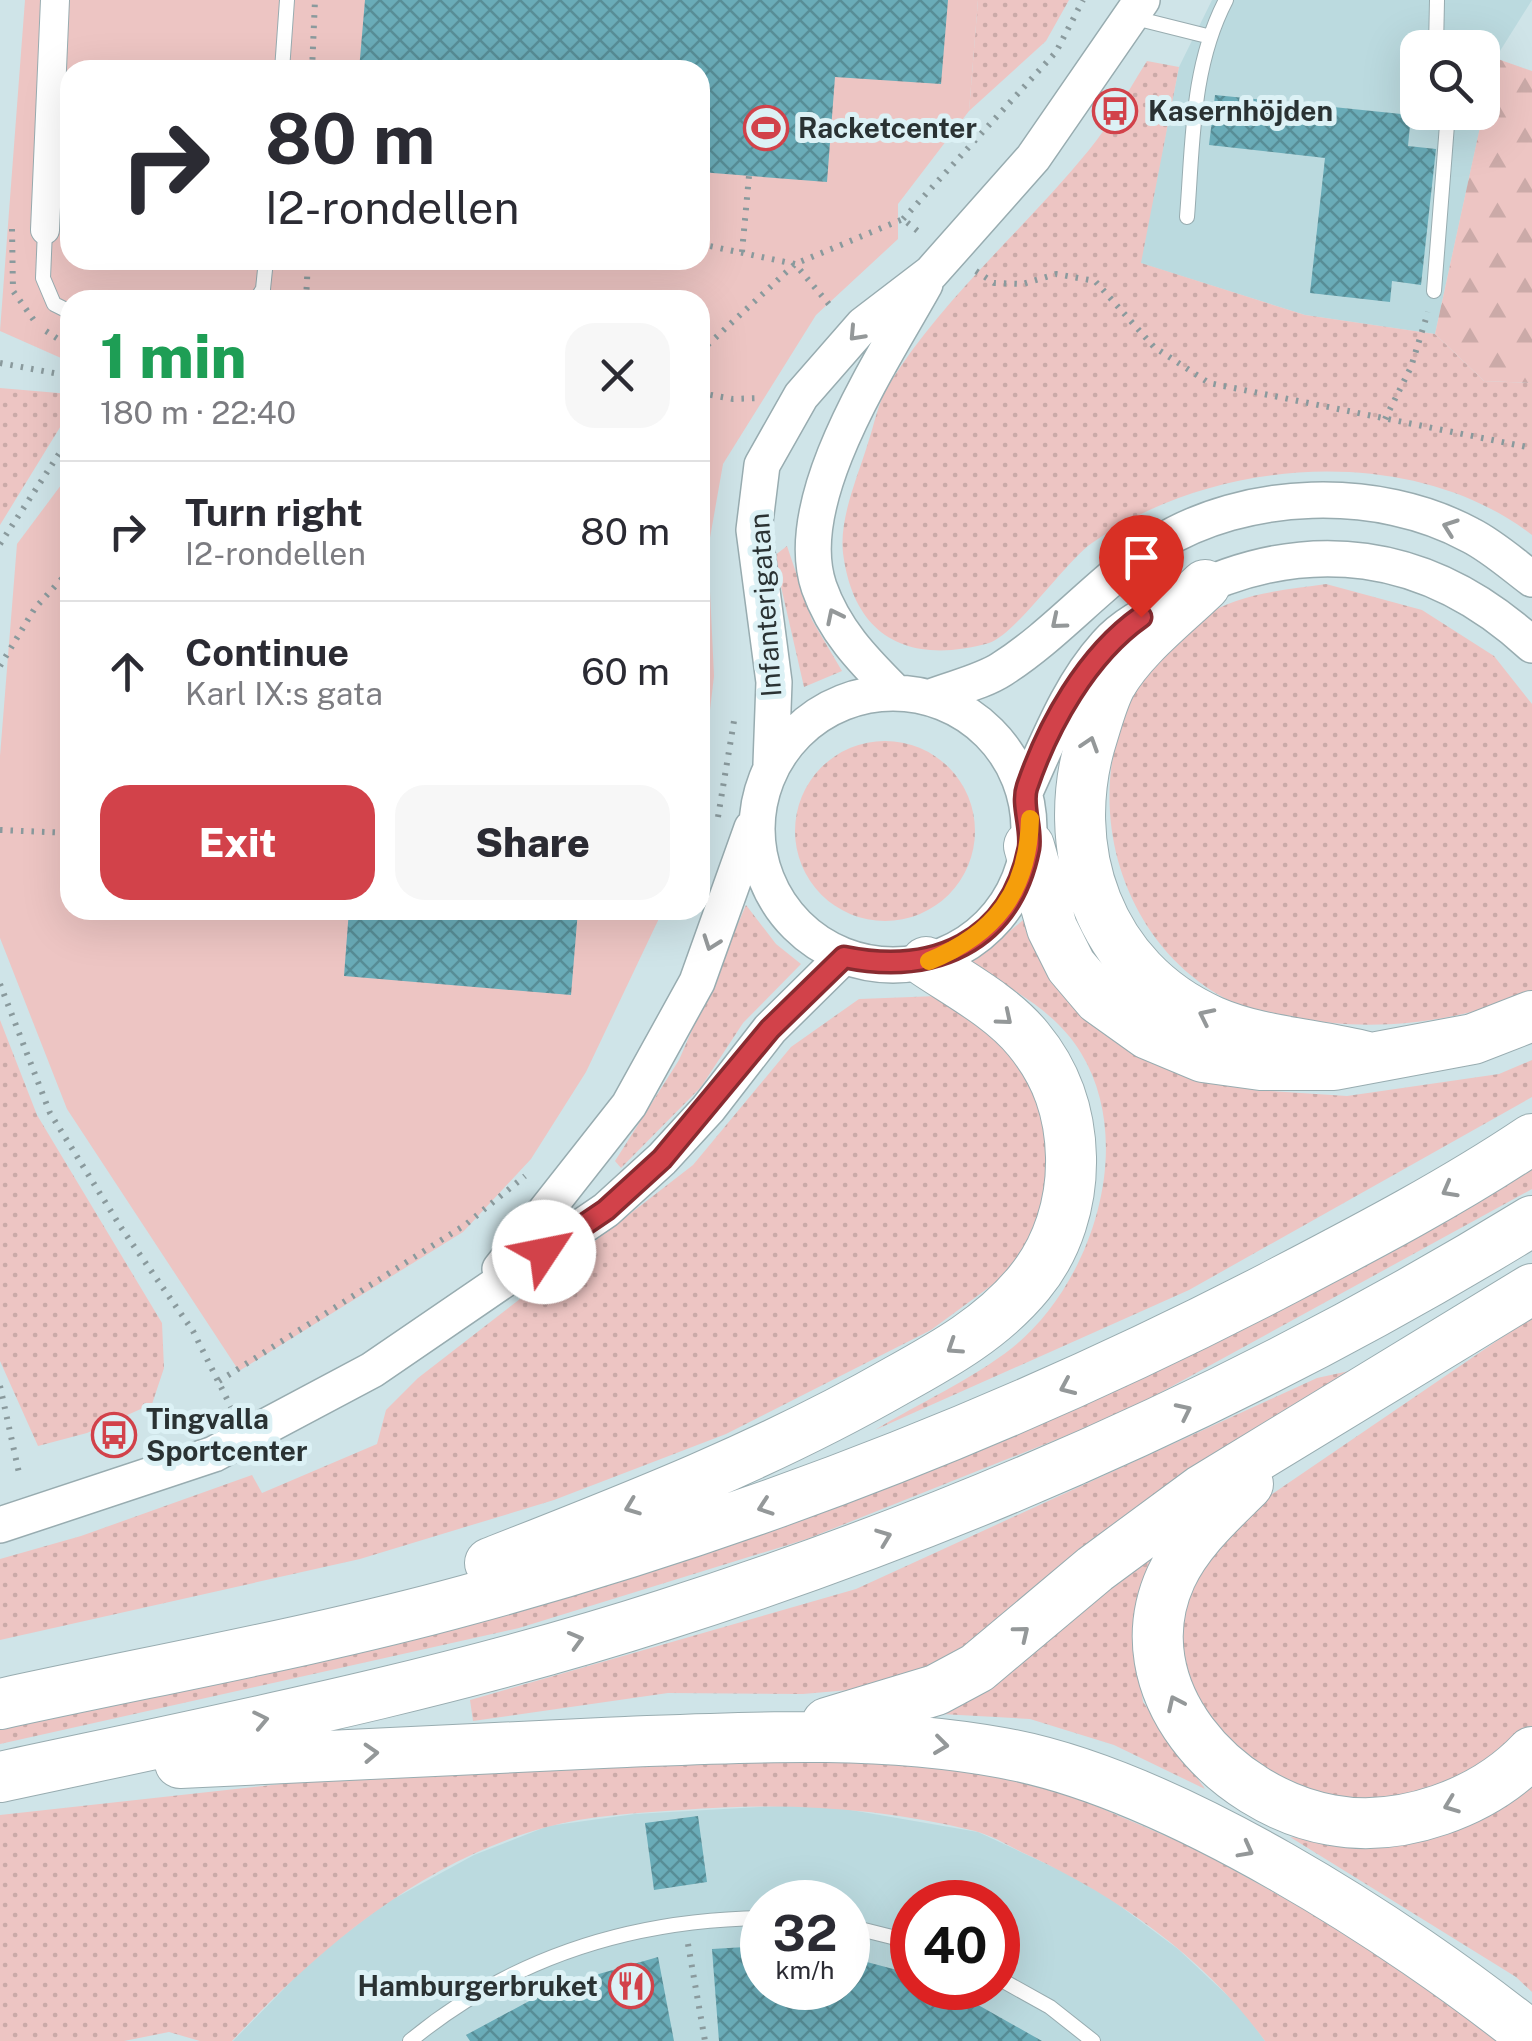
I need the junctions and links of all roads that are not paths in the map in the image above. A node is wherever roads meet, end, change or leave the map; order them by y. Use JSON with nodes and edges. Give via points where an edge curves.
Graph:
{"nodes":[{"id":1,"x":55,"y":0,"type":"edge"},
{"id":2,"x":286,"y":0,"type":"edge"},
{"id":3,"x":1226,"y":0,"type":"edge"},
{"id":4,"x":1437,"y":0,"type":"edge"},
{"id":5,"x":1136,"y":8,"type":"edge"},
{"id":6,"x":1436,"y":30,"type":"edge"},
{"id":7,"x":1207,"y":36,"type":"junction"},
{"id":8,"x":283,"y":60,"type":"edge"},
{"id":9,"x":1447,"y":130,"type":"edge"},
{"id":10,"x":1187,"y":217,"type":"dead end"},
{"id":11,"x":45,"y":230,"type":"joint"},
{"id":12,"x":940,"y":264,"type":"junction"},
{"id":13,"x":1434,"y":292,"type":"road end"},
{"id":14,"x":60,"y":307,"type":"edge"},
{"id":15,"x":1532,"y":578,"type":"edge"},
{"id":16,"x":1205,"y":585,"type":"junction"},
{"id":17,"x":1532,"y":645,"type":"edge"},
{"id":18,"x":894,"y":691,"type":"junction"},
{"id":19,"x":931,"y":697,"type":"junction"},
{"id":20,"x":771,"y":764,"type":"junction"},
{"id":21,"x":1025,"y":792,"type":"junction"},
{"id":22,"x":756,"y":818,"type":"junction"},
{"id":23,"x":1029,"y":846,"type":"junction"},
{"id":24,"x":844,"y":957,"type":"junction"},
{"id":25,"x":926,"y":962,"type":"junction"},
{"id":26,"x":1532,"y":1016,"type":"edge"},
{"id":27,"x":1368,"y":1056,"type":"junction"},
{"id":28,"x":1532,"y":1139,"type":"edge"},
{"id":29,"x":1532,"y":1221,"type":"edge"},
{"id":30,"x":1532,"y":1289,"type":"edge"},
{"id":31,"x":481,"y":1294,"type":"junction"},
{"id":32,"x":1301,"y":1431,"type":"junction"},
{"id":33,"x":0,"y":1525,"type":"edge"},
{"id":34,"x":291,"y":1641,"type":"junction"},
{"id":35,"x":0,"y":1704,"type":"edge"},
{"id":36,"x":774,"y":1736,"type":"junction"},
{"id":37,"x":1532,"y":1752,"type":"edge"},
{"id":38,"x":14,"y":1774,"type":"edge"},
{"id":39,"x":740,"y":1920,"type":"edge"},
{"id":40,"x":1020,"y":1991,"type":"edge"},
{"id":41,"x":1532,"y":2037,"type":"edge"},
{"id":42,"x":410,"y":2041,"type":"edge"},
{"id":43,"x":1093,"y":2041,"type":"edge"}],
"edges":[{"from":1,"to":11,"type":"street"},
{"from":2,"to":8,"type":"lane"},
{"from":3,"to":7,"type":"lane"},
{"from":4,"to":6,"type":"lane"},
{"from":5,"to":7,"type":"lane"},
{"from":5,"to":12,"type":"street","name":"Infanterigatan","via":[[1033,158]]},
{"from":7,"to":10,"type":"lane"},
{"from":9,"to":13,"type":"lane"},
{"from":11,"to":14,"type":"lane","via":[[44,278]]},
{"from":18,"to":12,"type":"street","name":"Infanterigatan","one_way":true,"via":[[848,644],[818,584],[814,513],[850,420]]},
{"from":12,"to":20,"type":"street","name":"Infanterigatan","one_way":true,"via":[[863,325],[802,396],[762,465],[754,530],[774,682]]},
{"from":15,"to":19,"type":"street","one_way":true,"via":[[1469,534],[1400,509],[1358,500],[1265,507],[1214,519],[1157,544],[1001,670]]},
{"from":16,"to":17,"type":"street","via":[[1300,559],[1388,562],[1456,590]]},
{"from":16,"to":21,"type":"street","via":[[1141,617],[1105,646],[1074,691]]},
{"from":27,"to":16,"type":"highway","one_way":true,"via":[[1212,1021],[1172,998],[1128,962],[1088,880],[1078,802],[1110,686]]},
{"from":18,"to":19,"type":"street"},
{"from":18,"to":20,"type":"street","via":[[857,696],[822,711]]},
{"from":19,"to":21,"type":"street","via":[[973,717],[1005,750]]},
{"from":20,"to":22,"type":"street"},
{"from":21,"to":23,"type":"street"},
{"from":22,"to":24,"type":"street","via":[[759,862],[776,902],[806,935]]},
{"from":22,"to":31,"type":"street","one_way":true,"via":[[697,982],[629,1104]]},
{"from":23,"to":25,"type":"street","via":[[1018,885],[996,920],[964,946]]},
{"from":23,"to":27,"type":"highway","via":[[1052,928],[1072,966],[1099,999],[1148,1034],[1203,1057],[1261,1065],[1334,1065]]},
{"from":24,"to":25,"type":"street","via":[[884,966]]},
{"from":24,"to":31,"type":"street","via":[[770,1029],[662,1159],[606,1210]]},
{"from":25,"to":34,"type":"highway","one_way":true,"via":[[1026,1036],[1064,1101],[1071,1133],[1067,1210],[1032,1280],[1005,1309],[958,1346],[819,1423],[656,1498]]},
{"from":26,"to":27,"type":"highway","via":[[1473,1040]]},
{"from":28,"to":34,"type":"highway","one_way":true,"via":[[1334,1254],[1154,1348],[1014,1411],[662,1543],[465,1601]]},
{"from":38,"to":29,"type":"highway","one_way":true,"via":[[472,1670],[663,1616],[831,1558],[1184,1412],[1370,1316]]},
{"from":30,"to":32,"type":"highway"},
{"from":31,"to":33,"type":"street","via":[[372,1370],[214,1454]]},
{"from":36,"to":32,"type":"highway","one_way":true,"via":[[879,1710],[977,1668],[1150,1526]]},
{"from":37,"to":32,"type":"highway","one_way":true,"via":[[1500,1780],[1422,1816],[1332,1820],[1244,1786],[1191,1733],[1162,1669],[1158,1637],[1171,1578],[1218,1514]]},
{"from":34,"to":35,"type":"highway"},
{"from":38,"to":36,"type":"highway","one_way":true},
{"from":36,"to":41,"type":"highway","one_way":true,"via":[[933,1743],[1092,1776],[1278,1868],[1466,1984]]},
{"from":39,"to":42,"type":"lane","via":[[642,1928],[562,1952],[484,1989]]},
{"from":40,"to":43,"type":"lane"}]}
